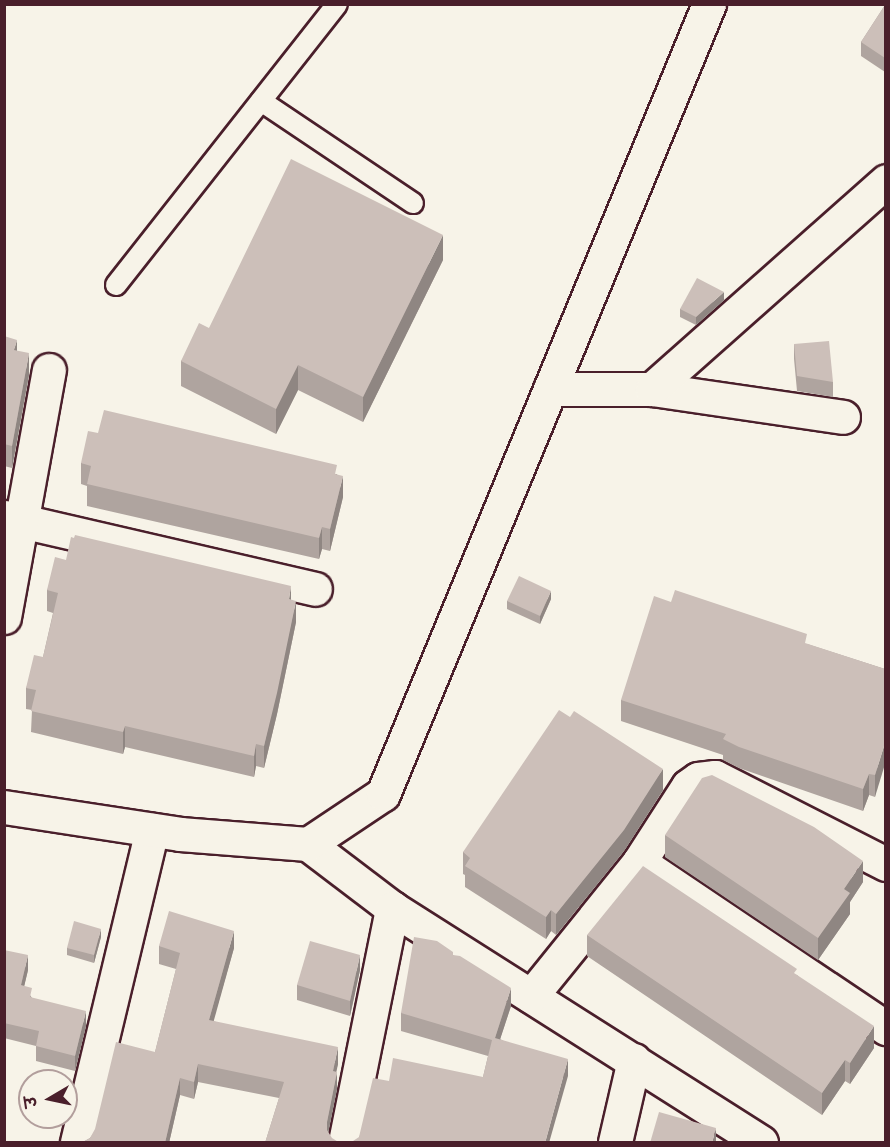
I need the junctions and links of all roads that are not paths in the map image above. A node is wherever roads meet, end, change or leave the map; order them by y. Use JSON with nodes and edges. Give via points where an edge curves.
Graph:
{"nodes":[{"id":1,"x":337,"y":4,"type":"edge"},
{"id":2,"x":709,"y":4,"type":"edge"},
{"id":3,"x":261,"y":101,"type":"junction"},
{"id":4,"x":885,"y":181,"type":"edge"},
{"id":5,"x":413,"y":203,"type":"dead end"},
{"id":6,"x":116,"y":285,"type":"dead end"},
{"id":7,"x":49,"y":370,"type":"dead end"},
{"id":8,"x":550,"y":389,"type":"junction"},
{"id":9,"x":652,"y":390,"type":"junction"},
{"id":10,"x":843,"y":417,"type":"dead end"},
{"id":11,"x":13,"y":519,"type":"edge"},
{"id":12,"x":315,"y":589,"type":"dead end"},
{"id":13,"x":4,"y":617,"type":"edge"},
{"id":14,"x":4,"y":807,"type":"edge"},
{"id":15,"x":152,"y":830,"type":"junction"},
{"id":16,"x":308,"y":844,"type":"junction"},
{"id":17,"x":639,"y":862,"type":"junction"},
{"id":18,"x":885,"y":864,"type":"edge"},
{"id":19,"x":392,"y":908,"type":"junction"},
{"id":20,"x":531,"y":996,"type":"junction"},
{"id":21,"x":885,"y":1028,"type":"edge"},
{"id":22,"x":634,"y":1060,"type":"junction"},
{"id":23,"x":77,"y":1143,"type":"edge"},
{"id":24,"x":345,"y":1143,"type":"edge"},
{"id":25,"x":615,"y":1143,"type":"edge"},
{"id":26,"x":761,"y":1143,"type":"edge"}],
"edges":[{"from":1,"to":3,"type":"lane"},
{"from":2,"to":8,"type":"street"},
{"from":3,"to":5,"type":"lane"},
{"from":3,"to":6,"type":"lane"},
{"from":4,"to":9,"type":"street"},
{"from":7,"to":11,"type":"street"},
{"from":8,"to":9,"type":"street"},
{"from":8,"to":16,"type":"street","via":[[383,794]]},
{"from":9,"to":10,"type":"street"},
{"from":11,"to":12,"type":"street"},
{"from":11,"to":13,"type":"street"},
{"from":14,"to":15,"type":"street"},
{"from":15,"to":16,"type":"street"},
{"from":15,"to":23,"type":"street"},
{"from":16,"to":19,"type":"street"},
{"from":17,"to":18,"type":"street","via":[[688,786],[698,779],[715,777]]},
{"from":17,"to":20,"type":"street"},
{"from":17,"to":21,"type":"street"},
{"from":19,"to":20,"type":"street"},
{"from":19,"to":24,"type":"street"},
{"from":20,"to":22,"type":"street"},
{"from":22,"to":25,"type":"street"},
{"from":22,"to":26,"type":"street"}]}
